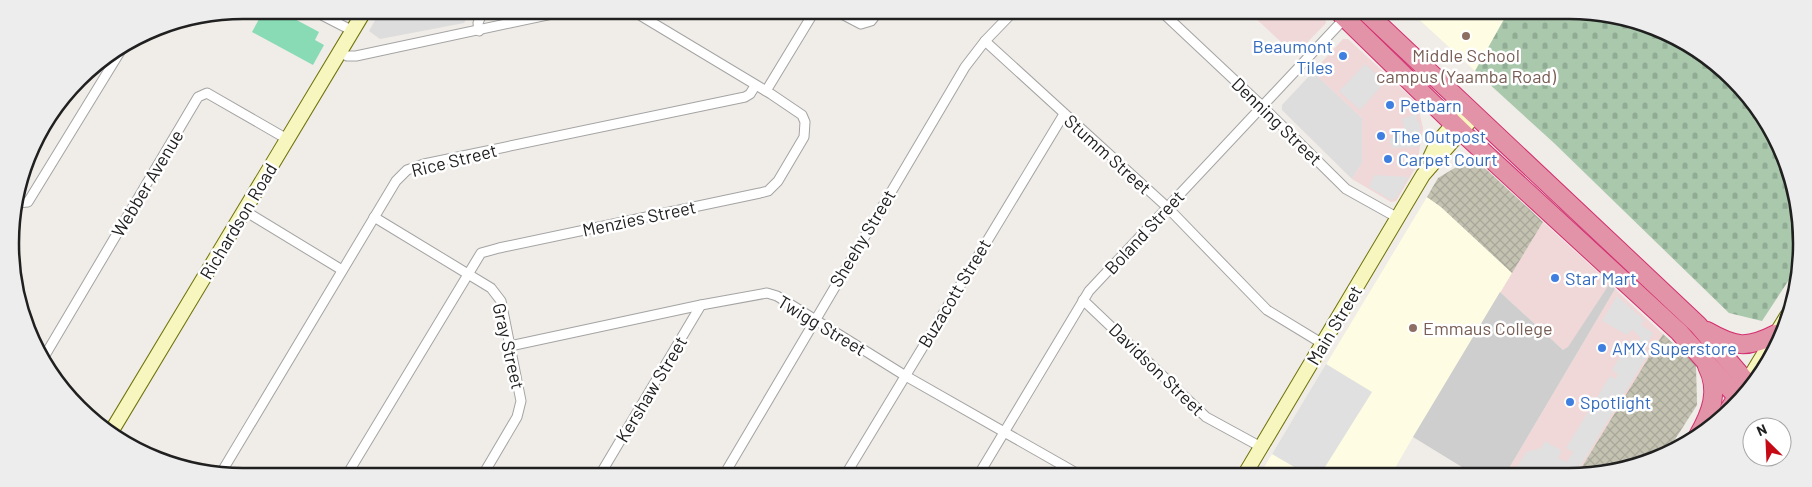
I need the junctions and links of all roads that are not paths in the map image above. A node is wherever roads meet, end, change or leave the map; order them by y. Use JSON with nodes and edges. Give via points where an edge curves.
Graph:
{"nodes":[{"id":1,"x":330,"y":19,"type":"edge"},
{"id":2,"x":360,"y":19,"type":"edge"},
{"id":3,"x":480,"y":19,"type":"edge"},
{"id":4,"x":531,"y":19,"type":"edge"},
{"id":5,"x":646,"y":19,"type":"edge"},
{"id":6,"x":810,"y":19,"type":"edge"},
{"id":7,"x":851,"y":19,"type":"edge"},
{"id":8,"x":873,"y":19,"type":"edge"},
{"id":9,"x":1006,"y":19,"type":"edge"},
{"id":10,"x":1169,"y":19,"type":"edge"},
{"id":11,"x":1340,"y":19,"type":"edge"},
{"id":12,"x":1346,"y":19,"type":"edge"},
{"id":13,"x":1373,"y":19,"type":"edge"},
{"id":14,"x":353,"y":31,"type":"junction"},
{"id":15,"x":479,"y":31,"type":"junction"},
{"id":16,"x":985,"y":41,"type":"junction"},
{"id":17,"x":340,"y":52,"type":"junction"},
{"id":18,"x":115,"y":60,"type":"edge"},
{"id":19,"x":755,"y":86,"type":"junction"},
{"id":20,"x":766,"y":91,"type":"junction"},
{"id":21,"x":1262,"y":106,"type":"junction"},
{"id":22,"x":1472,"y":110,"type":"junction"},
{"id":23,"x":1064,"y":114,"type":"junction"},
{"id":24,"x":1457,"y":127,"type":"junction"},
{"id":25,"x":287,"y":139,"type":"junction"},
{"id":26,"x":23,"y":202,"type":"edge"},
{"id":27,"x":1167,"y":207,"type":"junction"},
{"id":28,"x":244,"y":211,"type":"junction"},
{"id":29,"x":374,"y":217,"type":"junction"},
{"id":30,"x":1398,"y":218,"type":"junction"},
{"id":31,"x":342,"y":270,"type":"junction"},
{"id":32,"x":468,"y":274,"type":"junction"},
{"id":33,"x":1083,"y":300,"type":"junction"},
{"id":34,"x":701,"y":305,"type":"junction"},
{"id":35,"x":814,"y":318,"type":"junction"},
{"id":36,"x":1698,"y":326,"type":"junction"},
{"id":37,"x":1774,"y":335,"type":"edge"},
{"id":38,"x":1322,"y":344,"type":"junction"},
{"id":39,"x":510,"y":346,"type":"junction"},
{"id":40,"x":47,"y":352,"type":"edge"},
{"id":41,"x":1700,"y":354,"type":"junction"},
{"id":42,"x":904,"y":375,"type":"junction"},
{"id":43,"x":1740,"y":388,"type":"edge"},
{"id":44,"x":1741,"y":388,"type":"edge"},
{"id":45,"x":1706,"y":421,"type":"edge"},
{"id":46,"x":114,"y":427,"type":"edge"},
{"id":47,"x":1004,"y":432,"type":"junction"},
{"id":48,"x":1261,"y":447,"type":"junction"},
{"id":49,"x":224,"y":467,"type":"edge"},
{"id":50,"x":351,"y":468,"type":"edge"},
{"id":51,"x":487,"y":468,"type":"edge"},
{"id":52,"x":604,"y":468,"type":"edge"},
{"id":53,"x":727,"y":468,"type":"edge"},
{"id":54,"x":850,"y":468,"type":"edge"},
{"id":55,"x":983,"y":468,"type":"edge"},
{"id":56,"x":1067,"y":468,"type":"edge"},
{"id":57,"x":1249,"y":468,"type":"edge"}],
"edges":[{"from":1,"to":14,"type":"street"},
{"from":2,"to":14,"type":"main road","name":"Richardson Road"},
{"from":3,"to":15,"type":"street"},
{"from":4,"to":15,"type":"street"},
{"from":5,"to":19,"type":"street","name":"Menzies Street"},
{"from":6,"to":20,"type":"street"},
{"from":7,"to":8,"type":"street","via":[[861,24]]},
{"from":9,"to":16,"type":"street","name":"Sheehy Street"},
{"from":10,"to":21,"type":"street","name":"Denning Street"},
{"from":11,"to":21,"type":"street","name":"Boland Street"},
{"from":12,"to":24,"type":"highway"},
{"from":13,"to":22,"type":"highway"},
{"from":14,"to":17,"type":"main road","name":"Richardson Road"},
{"from":15,"to":17,"type":"street","via":[[356,56]]},
{"from":16,"to":23,"type":"street","name":"Stumm Street"},
{"from":16,"to":35,"type":"street","name":"Sheehy Street","via":[[965,67]]},
{"from":17,"to":25,"type":"main road","name":"Richardson Road"},
{"from":18,"to":26,"type":"street","via":[[33,195],[28,202]]},
{"from":19,"to":20,"type":"street","name":"Menzies Street"},
{"from":19,"to":29,"type":"street","name":"Rice Street","via":[[745,97],[415,166],[400,176]]},
{"from":20,"to":32,"type":"street","name":"Menzies Street","via":[[797,110],[802,115],[805,130],[778,181],[768,191],[489,250],[476,258]]},
{"from":21,"to":27,"type":"street","name":"Boland Street"},
{"from":21,"to":30,"type":"street","name":"Denning Street","via":[[1346,189]]},
{"from":22,"to":24,"type":"main road","name":"Main Street"},
{"from":22,"to":36,"type":"highway"},
{"from":23,"to":27,"type":"street","name":"Stumm Street"},
{"from":23,"to":42,"type":"street","name":"Buzacott Street"},
{"from":24,"to":30,"type":"main road","name":"Main Street"},
{"from":24,"to":41,"type":"highway","via":[[1624,279]]},
{"from":25,"to":28,"type":"main road","name":"Richardson Road"},
{"from":25,"to":40,"type":"street","name":"Webber Avenue","via":[[207,93],[198,97]]},
{"from":27,"to":33,"type":"street","name":"Boland Street"},
{"from":27,"to":38,"type":"street","name":"Stumm Street","via":[[1268,310]]},
{"from":28,"to":31,"type":"street"},
{"from":28,"to":46,"type":"main road","name":"Richardson Road"},
{"from":29,"to":31,"type":"street","name":"Rice Street"},
{"from":29,"to":32,"type":"street","name":"Gray Street"},
{"from":30,"to":38,"type":"main road","name":"Main Street"},
{"from":31,"to":49,"type":"street","name":"Rice Street"},
{"from":32,"to":39,"type":"street","name":"Gray Street","via":[[498,295]]},
{"from":32,"to":50,"type":"street","name":"Menzies Street"},
{"from":33,"to":47,"type":"street","name":"Boland Street"},
{"from":33,"to":48,"type":"street","name":"Davidson Street","via":[[1206,417]]},
{"from":34,"to":35,"type":"street","name":"Twigg Street","via":[[766,293]]},
{"from":34,"to":39,"type":"street","name":"Twigg Street"},
{"from":34,"to":52,"type":"street","name":"Kershaw Street"},
{"from":35,"to":42,"type":"street","name":"Twigg Street"},
{"from":35,"to":53,"type":"street","name":"Sheehy Street"},
{"from":36,"to":37,"type":"highway","via":[[1742,346]]},
{"from":36,"to":44,"type":"highway"},
{"from":38,"to":48,"type":"main road","name":"Main Street"},
{"from":39,"to":51,"type":"street","name":"Gray Street","via":[[520,393],[520,410]]},
{"from":41,"to":43,"type":"highway"},
{"from":41,"to":45,"type":"highway","via":[[1710,374],[1714,397]]},
{"from":42,"to":47,"type":"street","name":"Twigg Street"},
{"from":42,"to":54,"type":"street","name":"Buzacott Street"},
{"from":47,"to":55,"type":"street","name":"Boland Street"},
{"from":47,"to":56,"type":"street","name":"Twigg Street"},
{"from":48,"to":57,"type":"main road","name":"Main Street"}]}
